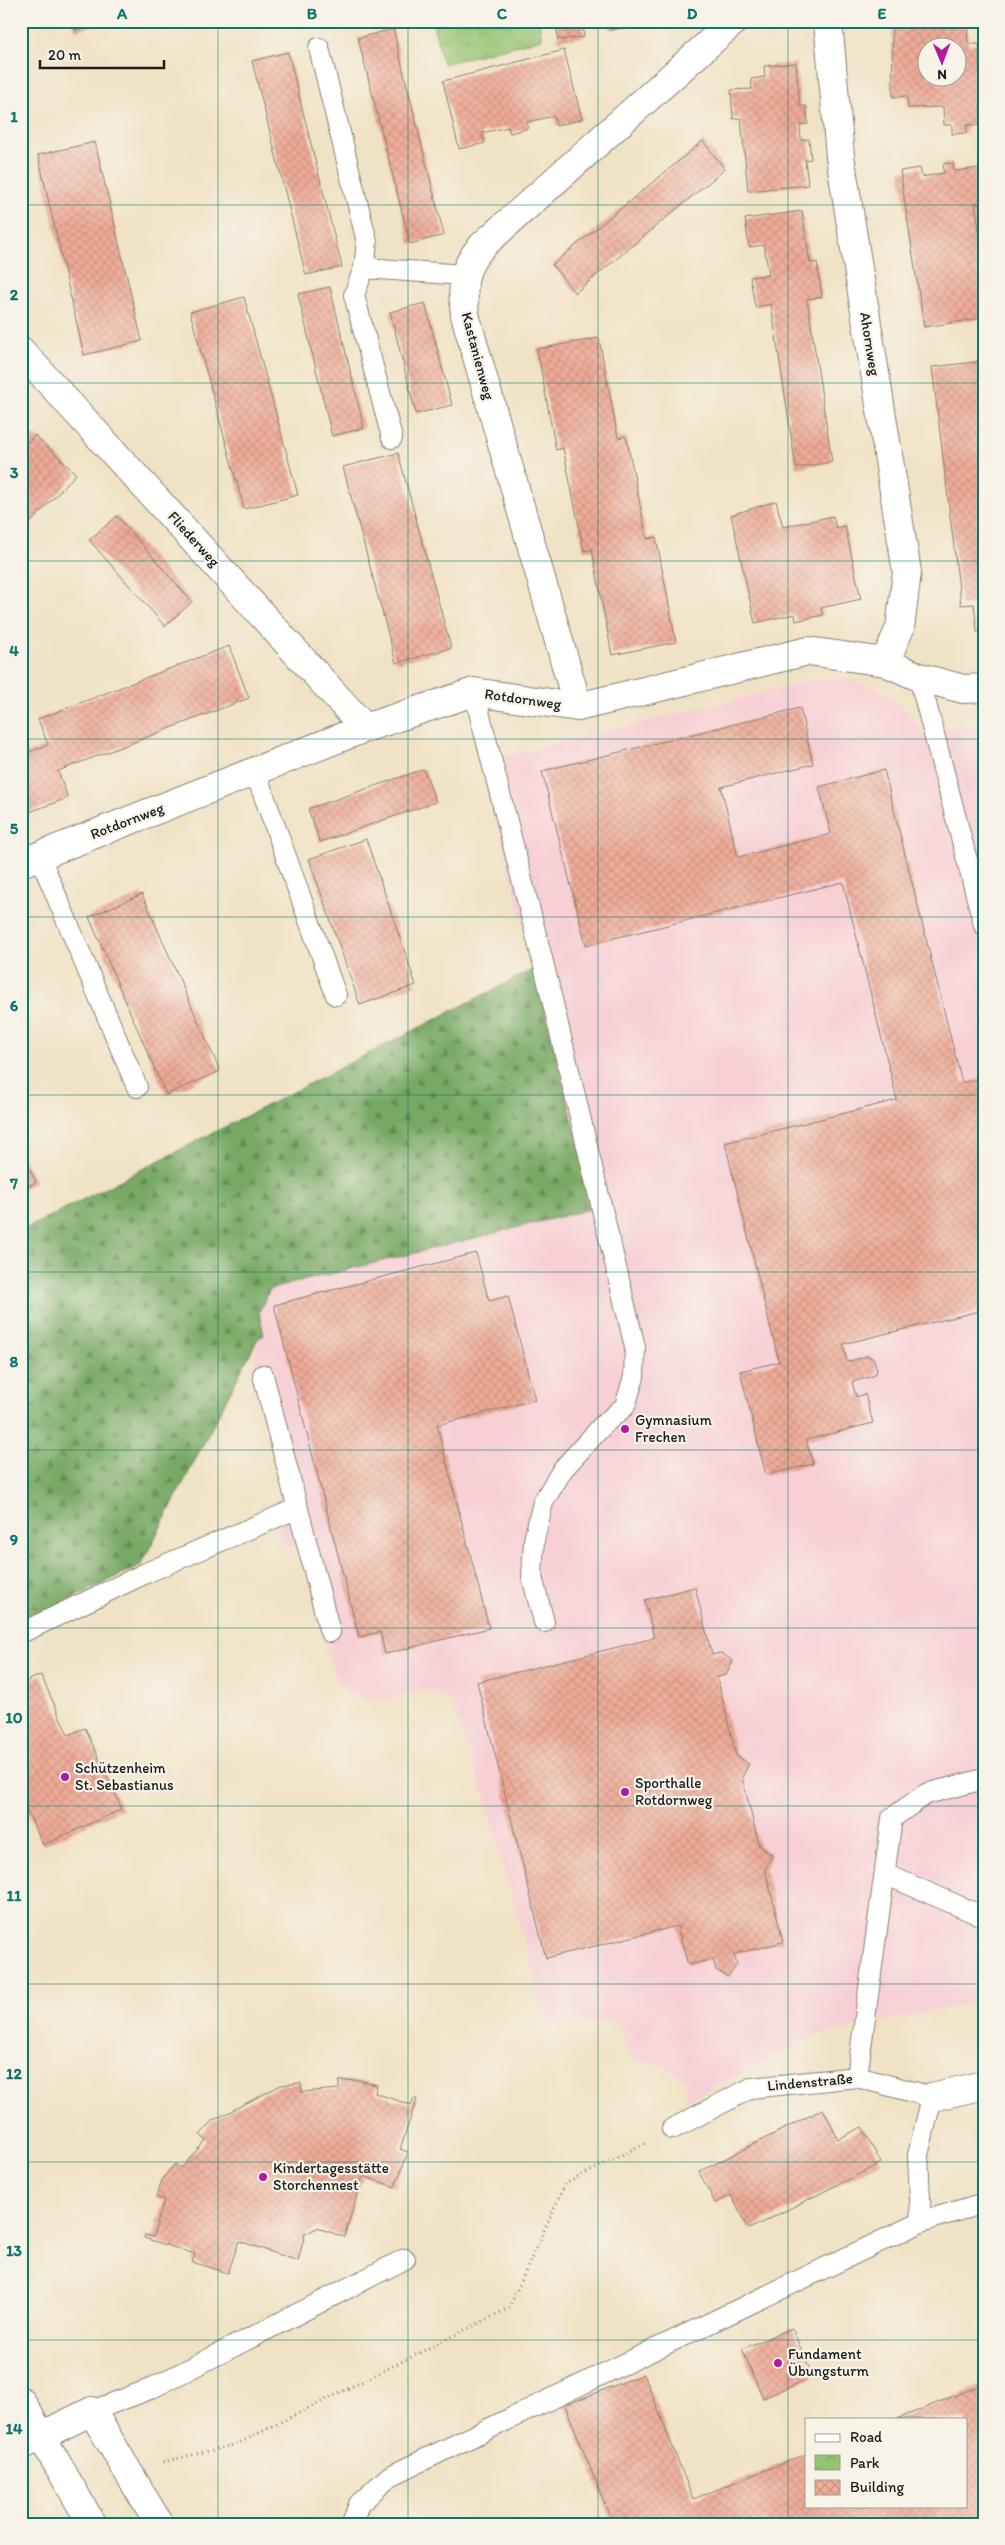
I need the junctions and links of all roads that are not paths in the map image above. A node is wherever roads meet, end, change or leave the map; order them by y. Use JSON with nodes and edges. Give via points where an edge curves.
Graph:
{"nodes":[{"id":1,"x":734,"y":21,"type":"edge"},
{"id":2,"x":828,"y":21,"type":"edge"},
{"id":3,"x":319,"y":48,"type":"dead end"},
{"id":4,"x":364,"y":268,"type":"junction"},
{"id":5,"x":465,"y":275,"type":"junction"},
{"id":6,"x":25,"y":362,"type":"edge"},
{"id":7,"x":392,"y":438,"type":"dead end"},
{"id":8,"x":885,"y":662,"type":"junction"},
{"id":9,"x":919,"y":677,"type":"junction"},
{"id":10,"x":984,"y":688,"type":"edge"},
{"id":11,"x":474,"y":692,"type":"junction"},
{"id":12,"x":578,"y":707,"type":"junction"},
{"id":13,"x":365,"y":728,"type":"junction"},
{"id":14,"x":255,"y":771,"type":"junction"},
{"id":15,"x":30,"y":859,"type":"edge"},
{"id":16,"x":984,"y":925,"type":"edge"},
{"id":17,"x":336,"y":995,"type":"dead end"},
{"id":18,"x":137,"y":1087,"type":"dead end"},
{"id":19,"x":262,"y":1374,"type":"dead end"},
{"id":20,"x":298,"y":1508,"type":"junction"},
{"id":21,"x":544,"y":1622,"type":"dead end"},
{"id":22,"x":330,"y":1632,"type":"dead end"},
{"id":23,"x":21,"y":1633,"type":"edge"},
{"id":24,"x":984,"y":1779,"type":"edge"},
{"id":25,"x":885,"y":1874,"type":"junction"},
{"id":26,"x":984,"y":1917,"type":"edge"},
{"id":27,"x":857,"y":2077,"type":"junction"},
{"id":28,"x":984,"y":2085,"type":"edge"},
{"id":29,"x":932,"y":2097,"type":"junction"},
{"id":30,"x":672,"y":2129,"type":"road end"},
{"id":31,"x":984,"y":2203,"type":"edge"},
{"id":32,"x":920,"y":2222,"type":"junction"},
{"id":33,"x":405,"y":2259,"type":"dead end"},
{"id":34,"x":21,"y":2401,"type":"edge"},
{"id":35,"x":92,"y":2411,"type":"junction"},
{"id":36,"x":31,"y":2441,"type":"edge"},
{"id":37,"x":92,"y":2524,"type":"edge"},
{"id":38,"x":159,"y":2524,"type":"edge"},
{"id":39,"x":352,"y":2524,"type":"edge"}],
"edges":[{"from":1,"to":5,"type":"street","name":"Kastanienweg","via":[[483,245],[470,259]]},
{"from":2,"to":8,"type":"street","name":"Ahornweg","via":[[840,156],[907,572],[900,628]]},
{"from":3,"to":4,"type":"lane","via":[[367,242]]},
{"from":4,"to":5,"type":"lane"},
{"from":4,"to":7,"type":"lane","via":[[354,295]]},
{"from":5,"to":12,"type":"street","name":"Kastanienweg","via":[[462,292],[465,315]]},
{"from":6,"to":13,"type":"street","name":"Fliederweg"},
{"from":8,"to":9,"type":"street","name":"Rotdornweg"},
{"from":8,"to":12,"type":"street","name":"Rotdornweg","via":[[808,651]]},
{"from":9,"to":10,"type":"street","name":"Rotdornweg","via":[[963,689]]},
{"from":9,"to":16,"type":"lane"},
{"from":11,"to":12,"type":"street","name":"Rotdornweg"},
{"from":11,"to":13,"type":"street","name":"Rotdornweg"},
{"from":11,"to":21,"type":"lane","via":[[545,970],[635,1347],[634,1377],[625,1406],[603,1425],[563,1470],[543,1502],[534,1540],[532,1577]]},
{"from":13,"to":14,"type":"street","name":"Rotdornweg"},
{"from":14,"to":15,"type":"street","name":"Rotdornweg"},
{"from":14,"to":17,"type":"lane"},
{"from":15,"to":18,"type":"lane"},
{"from":19,"to":20,"type":"lane"},
{"from":20,"to":22,"type":"lane"},
{"from":20,"to":23,"type":"lane"},
{"from":24,"to":25,"type":"lane","via":[[926,1794],[892,1818]]},
{"from":25,"to":26,"type":"lane"},
{"from":25,"to":27,"type":"lane"},
{"from":27,"to":29,"type":"lane","name":"Lindenstraße"},
{"from":27,"to":30,"type":"lane","name":"Lindenstraße","via":[[750,2088]]},
{"from":28,"to":29,"type":"street","name":"Lindenstraße"},
{"from":29,"to":32,"type":"lane","via":[[918,2155]]},
{"from":31,"to":32,"type":"lane"},
{"from":32,"to":39,"type":"lane","via":[[390,2476],[359,2504]]},
{"from":33,"to":35,"type":"lane","via":[[150,2389]]},
{"from":34,"to":36,"type":"street"},
{"from":35,"to":36,"type":"street"},
{"from":35,"to":38,"type":"street"},
{"from":36,"to":37,"type":"street"}]}
